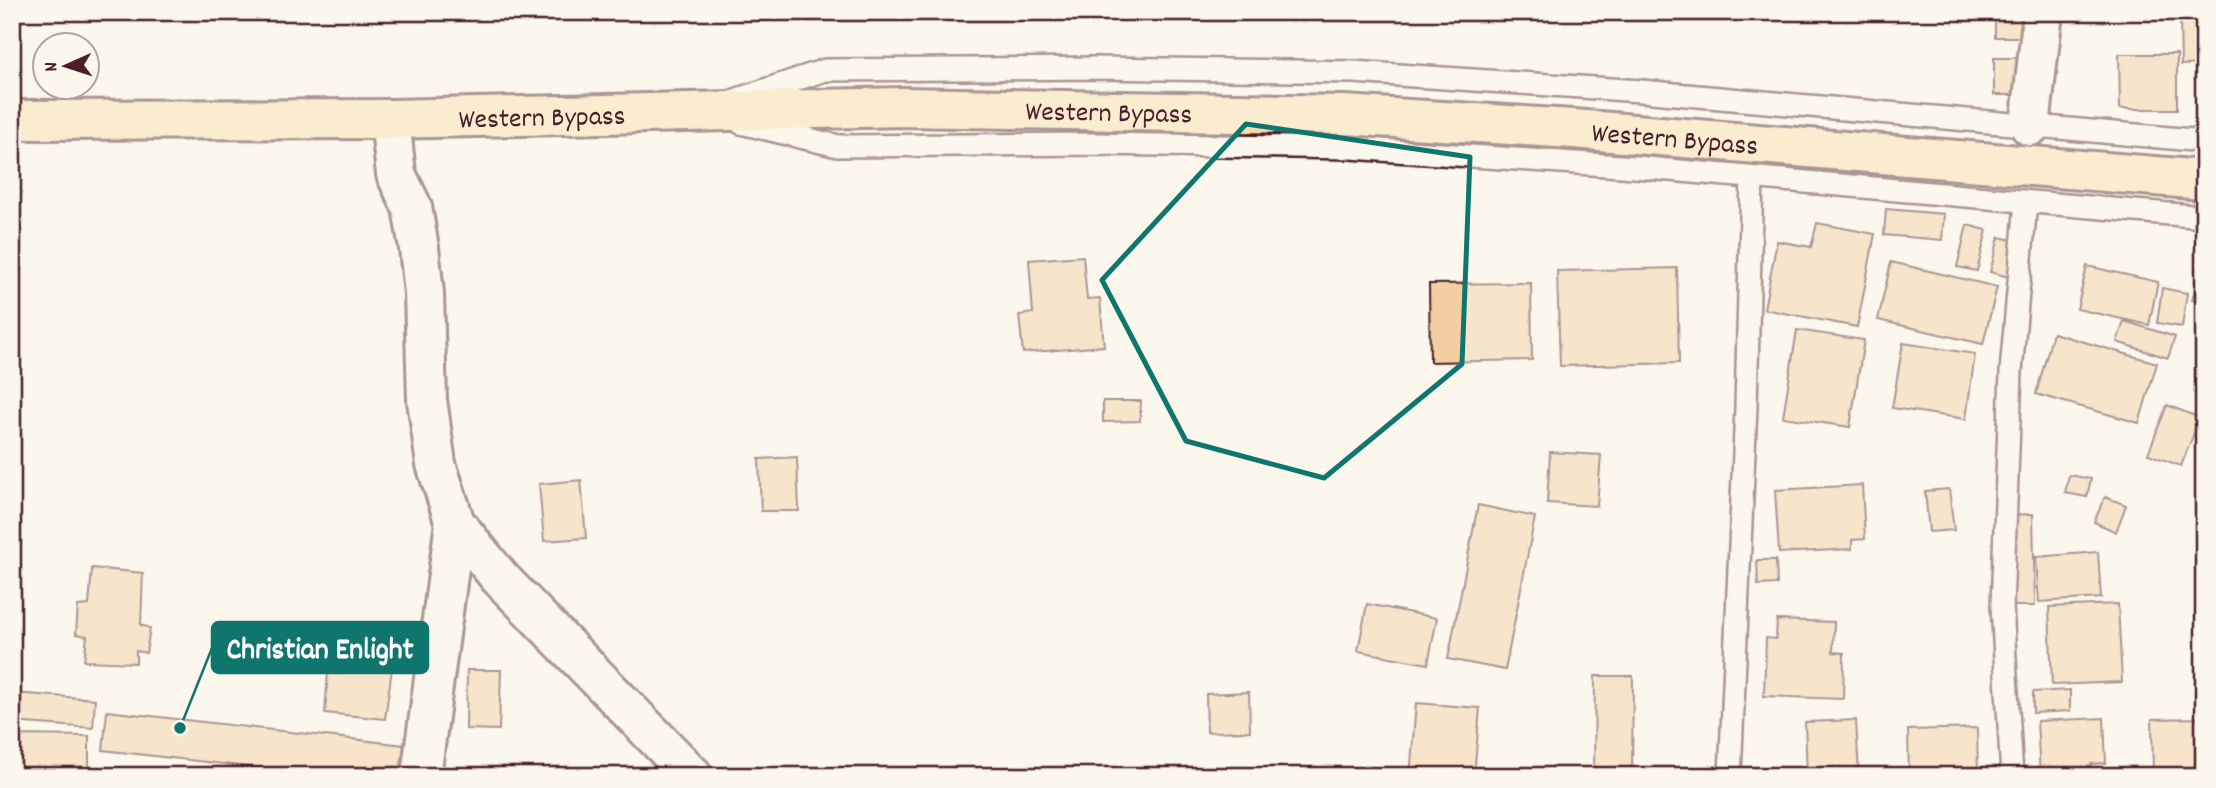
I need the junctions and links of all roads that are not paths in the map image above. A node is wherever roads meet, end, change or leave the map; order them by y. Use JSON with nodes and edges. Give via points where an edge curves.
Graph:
{"nodes":[{"id":1,"x":2043,"y":12,"type":"edge"},
{"id":2,"x":696,"y":112,"type":"junction"},
{"id":3,"x":390,"y":119,"type":"junction"},
{"id":4,"x":12,"y":120,"type":"edge"},
{"id":5,"x":2029,"y":126,"type":"junction"},
{"id":6,"x":2204,"y":141,"type":"edge"},
{"id":7,"x":1752,"y":178,"type":"junction"},
{"id":8,"x":2204,"y":180,"type":"edge"},
{"id":9,"x":2026,"y":202,"type":"junction"},
{"id":10,"x":2204,"y":217,"type":"edge"},
{"id":11,"x":455,"y":523,"type":"junction"},
{"id":12,"x":421,"y":776,"type":"edge"},
{"id":13,"x":693,"y":776,"type":"edge"},
{"id":14,"x":1730,"y":776,"type":"edge"},
{"id":15,"x":2012,"y":776,"type":"edge"}],
"edges":[{"from":1,"to":5,"type":"street"},
{"from":2,"to":3,"type":"main road","name":"Western Bypass"},
{"from":2,"to":5,"type":"lane","via":[[825,70],[1097,68],[1353,72],[1642,91]]},
{"from":2,"to":7,"type":"lane","via":[[838,146],[1350,148]]},
{"from":2,"to":8,"type":"main road","name":"Western Bypass","via":[[904,107],[1344,115]]},
{"from":3,"to":4,"type":"main road","name":"Western Bypass"},
{"from":3,"to":11,"type":"street","via":[[396,174],[412,206],[419,248],[436,464]]},
{"from":5,"to":6,"type":"lane"},
{"from":7,"to":9,"type":"lane"},
{"from":7,"to":14,"type":"lane"},
{"from":9,"to":10,"type":"lane"},
{"from":9,"to":15,"type":"lane","via":[[2011,372],[2002,606]]},
{"from":11,"to":12,"type":"street"},
{"from":11,"to":13,"type":"street","via":[[500,578]]}]}
